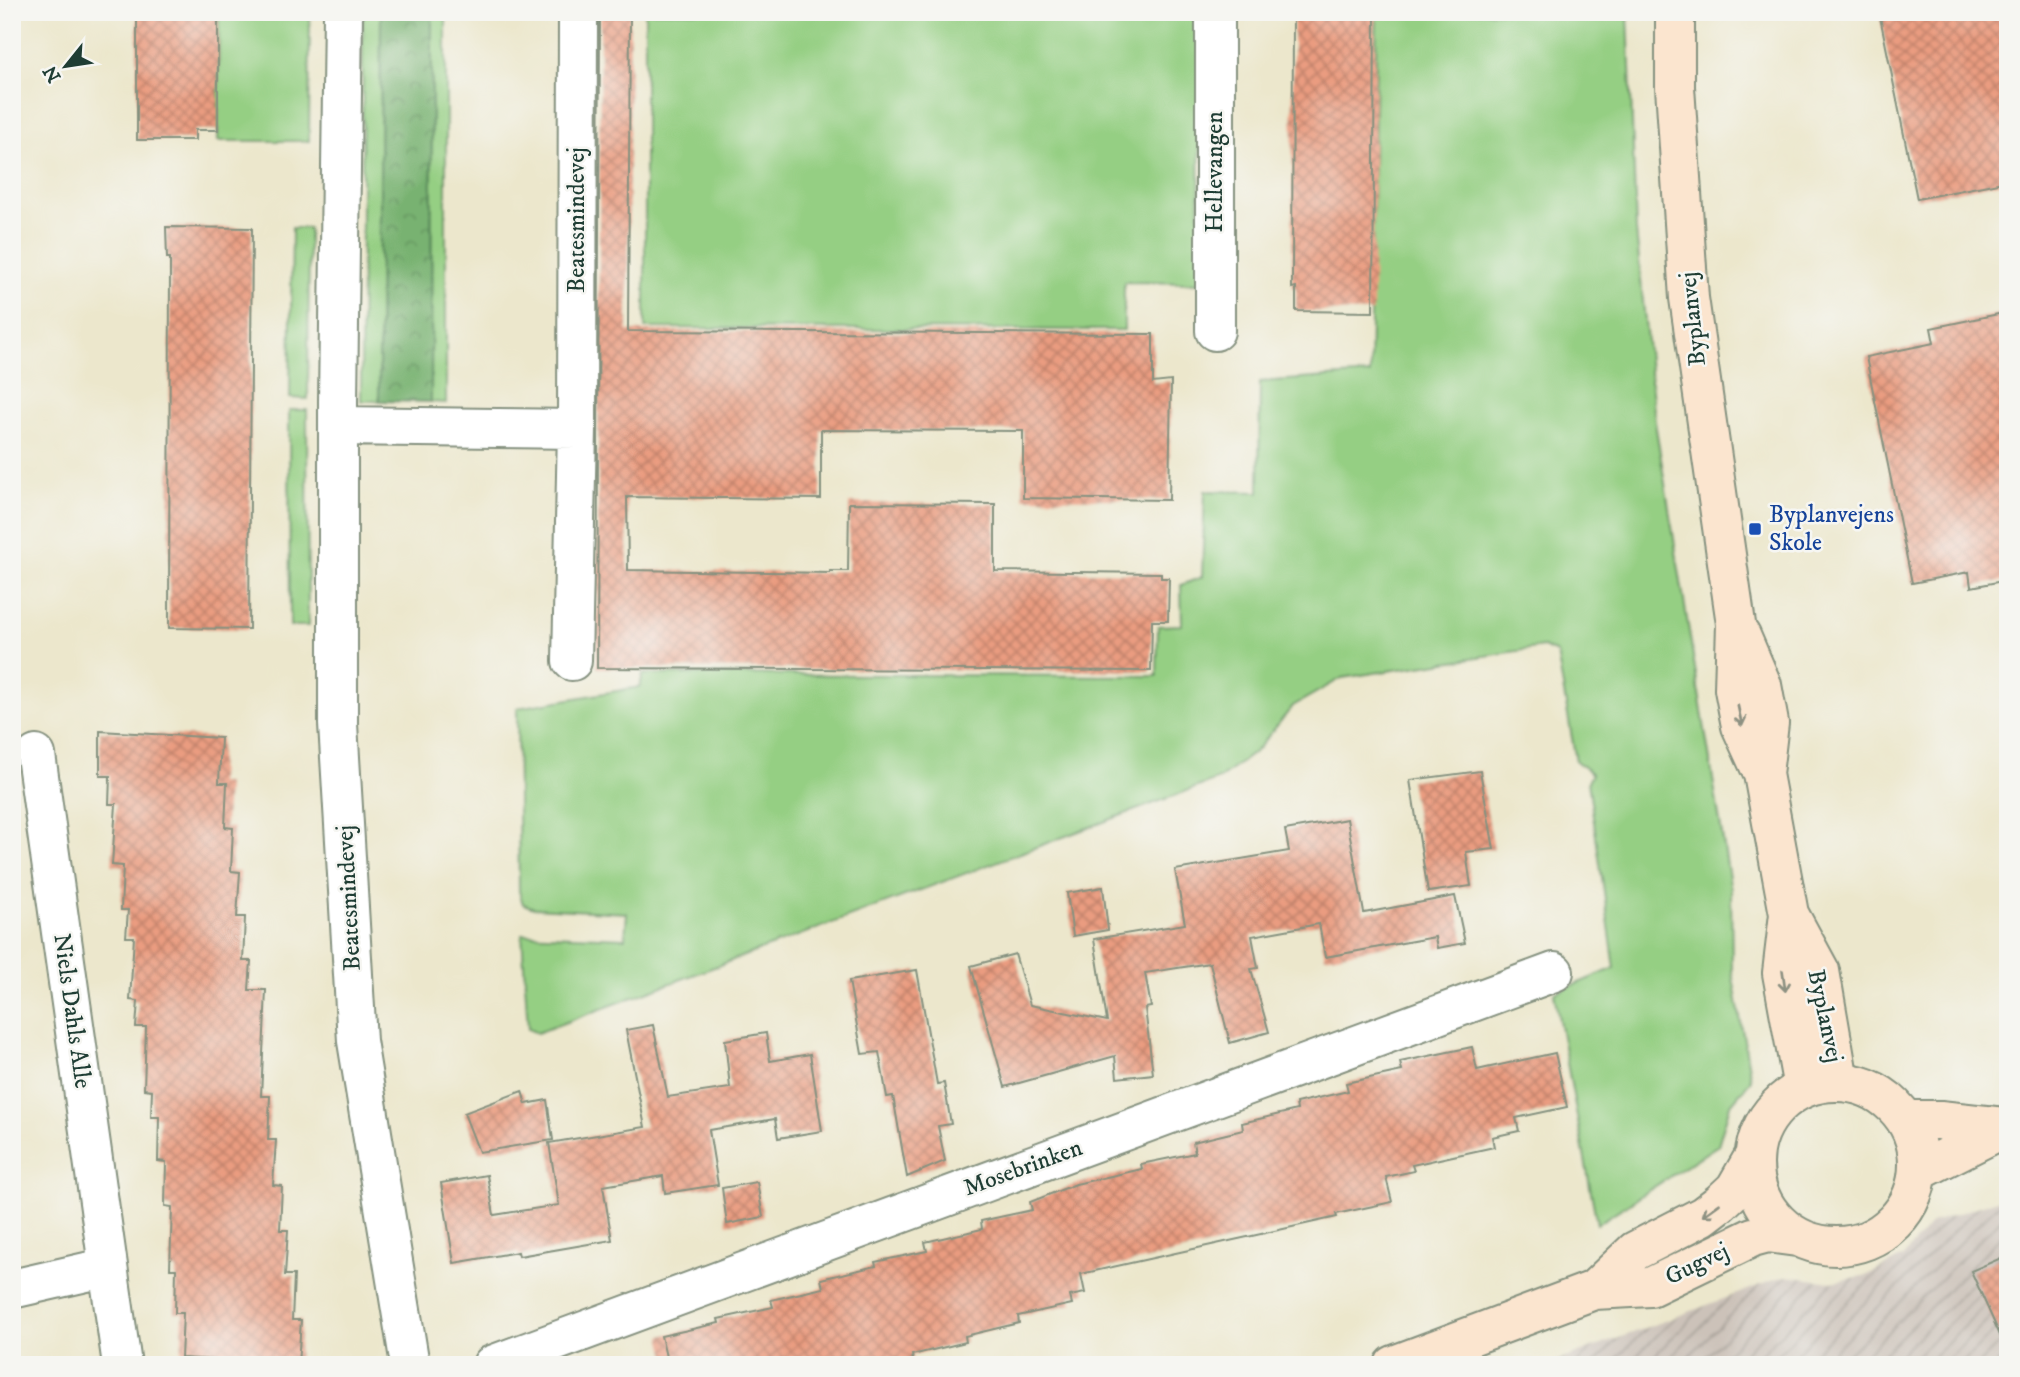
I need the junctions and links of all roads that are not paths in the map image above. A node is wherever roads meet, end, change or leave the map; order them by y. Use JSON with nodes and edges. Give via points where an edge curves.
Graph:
{"nodes":[{"id":1,"x":343,"y":12,"type":"edge"},
{"id":2,"x":578,"y":12,"type":"edge"},
{"id":3,"x":1215,"y":12,"type":"edge"},
{"id":4,"x":1675,"y":12,"type":"edge"},
{"id":5,"x":1215,"y":331,"type":"dead end"},
{"id":6,"x":338,"y":426,"type":"junction"},
{"id":7,"x":576,"y":429,"type":"junction"},
{"id":8,"x":572,"y":661,"type":"dead end"},
{"id":9,"x":36,"y":755,"type":"dead end"},
{"id":10,"x":1554,"y":972,"type":"dead end"},
{"id":11,"x":1821,"y":1085,"type":"junction"},
{"id":12,"x":1906,"y":1120,"type":"junction"},
{"id":13,"x":2006,"y":1126,"type":"edge"},
{"id":14,"x":1754,"y":1158,"type":"junction"},
{"id":15,"x":1919,"y":1171,"type":"junction"},
{"id":16,"x":1797,"y":1237,"type":"junction"},
{"id":17,"x":108,"y":1267,"type":"junction"},
{"id":18,"x":12,"y":1289,"type":"edge"},
{"id":19,"x":1594,"y":1290,"type":"junction"},
{"id":20,"x":122,"y":1365,"type":"edge"},
{"id":21,"x":410,"y":1365,"type":"edge"},
{"id":22,"x":492,"y":1365,"type":"edge"},
{"id":23,"x":1394,"y":1365,"type":"edge"}],
"edges":[{"from":1,"to":6,"type":"street","name":"Beatesmindevej"},
{"from":2,"to":7,"type":"street","name":"Beatesmindevej"},
{"from":3,"to":5,"type":"street","name":"Hellevangen"},
{"from":4,"to":11,"type":"street","name":"Byplanvej","via":[[1675,87],[1689,298],[1736,624],[1734,689],[1741,726],[1763,774],[1789,914],[1782,973]]},
{"from":6,"to":7,"type":"street"},
{"from":6,"to":21,"type":"street","name":"Beatesmindevej","via":[[338,724],[357,1041]]},
{"from":7,"to":8,"type":"street","name":"Beatesmindevej"},
{"from":9,"to":17,"type":"street","name":"Niels Dahls Alle"},
{"from":10,"to":22,"type":"street","name":"Mosebrinken"},
{"from":11,"to":12,"type":"street","via":[[1856,1084],[1872,1090]]},
{"from":11,"to":14,"type":"street","via":[[1780,1103],[1761,1128]]},
{"from":12,"to":13,"type":"street"},
{"from":12,"to":15,"type":"street","via":[[1918,1149]]},
{"from":13,"to":15,"type":"street"},
{"from":14,"to":16,"type":"street","via":[[1757,1189],[1766,1207]]},
{"from":14,"to":19,"type":"street","name":"Gugvej","one_way":true,"via":[[1735,1189],[1720,1203],[1635,1251]]},
{"from":15,"to":16,"type":"street","via":[[1914,1194],[1902,1214],[1865,1242],[1843,1247]]},
{"from":16,"to":19,"type":"street","name":"Gugvej","via":[[1760,1235],[1650,1287]]},
{"from":17,"to":18,"type":"street"},
{"from":17,"to":20,"type":"street","name":"Niels Dahls Alle"},
{"from":19,"to":23,"type":"street","name":"Gugvej"}]}
